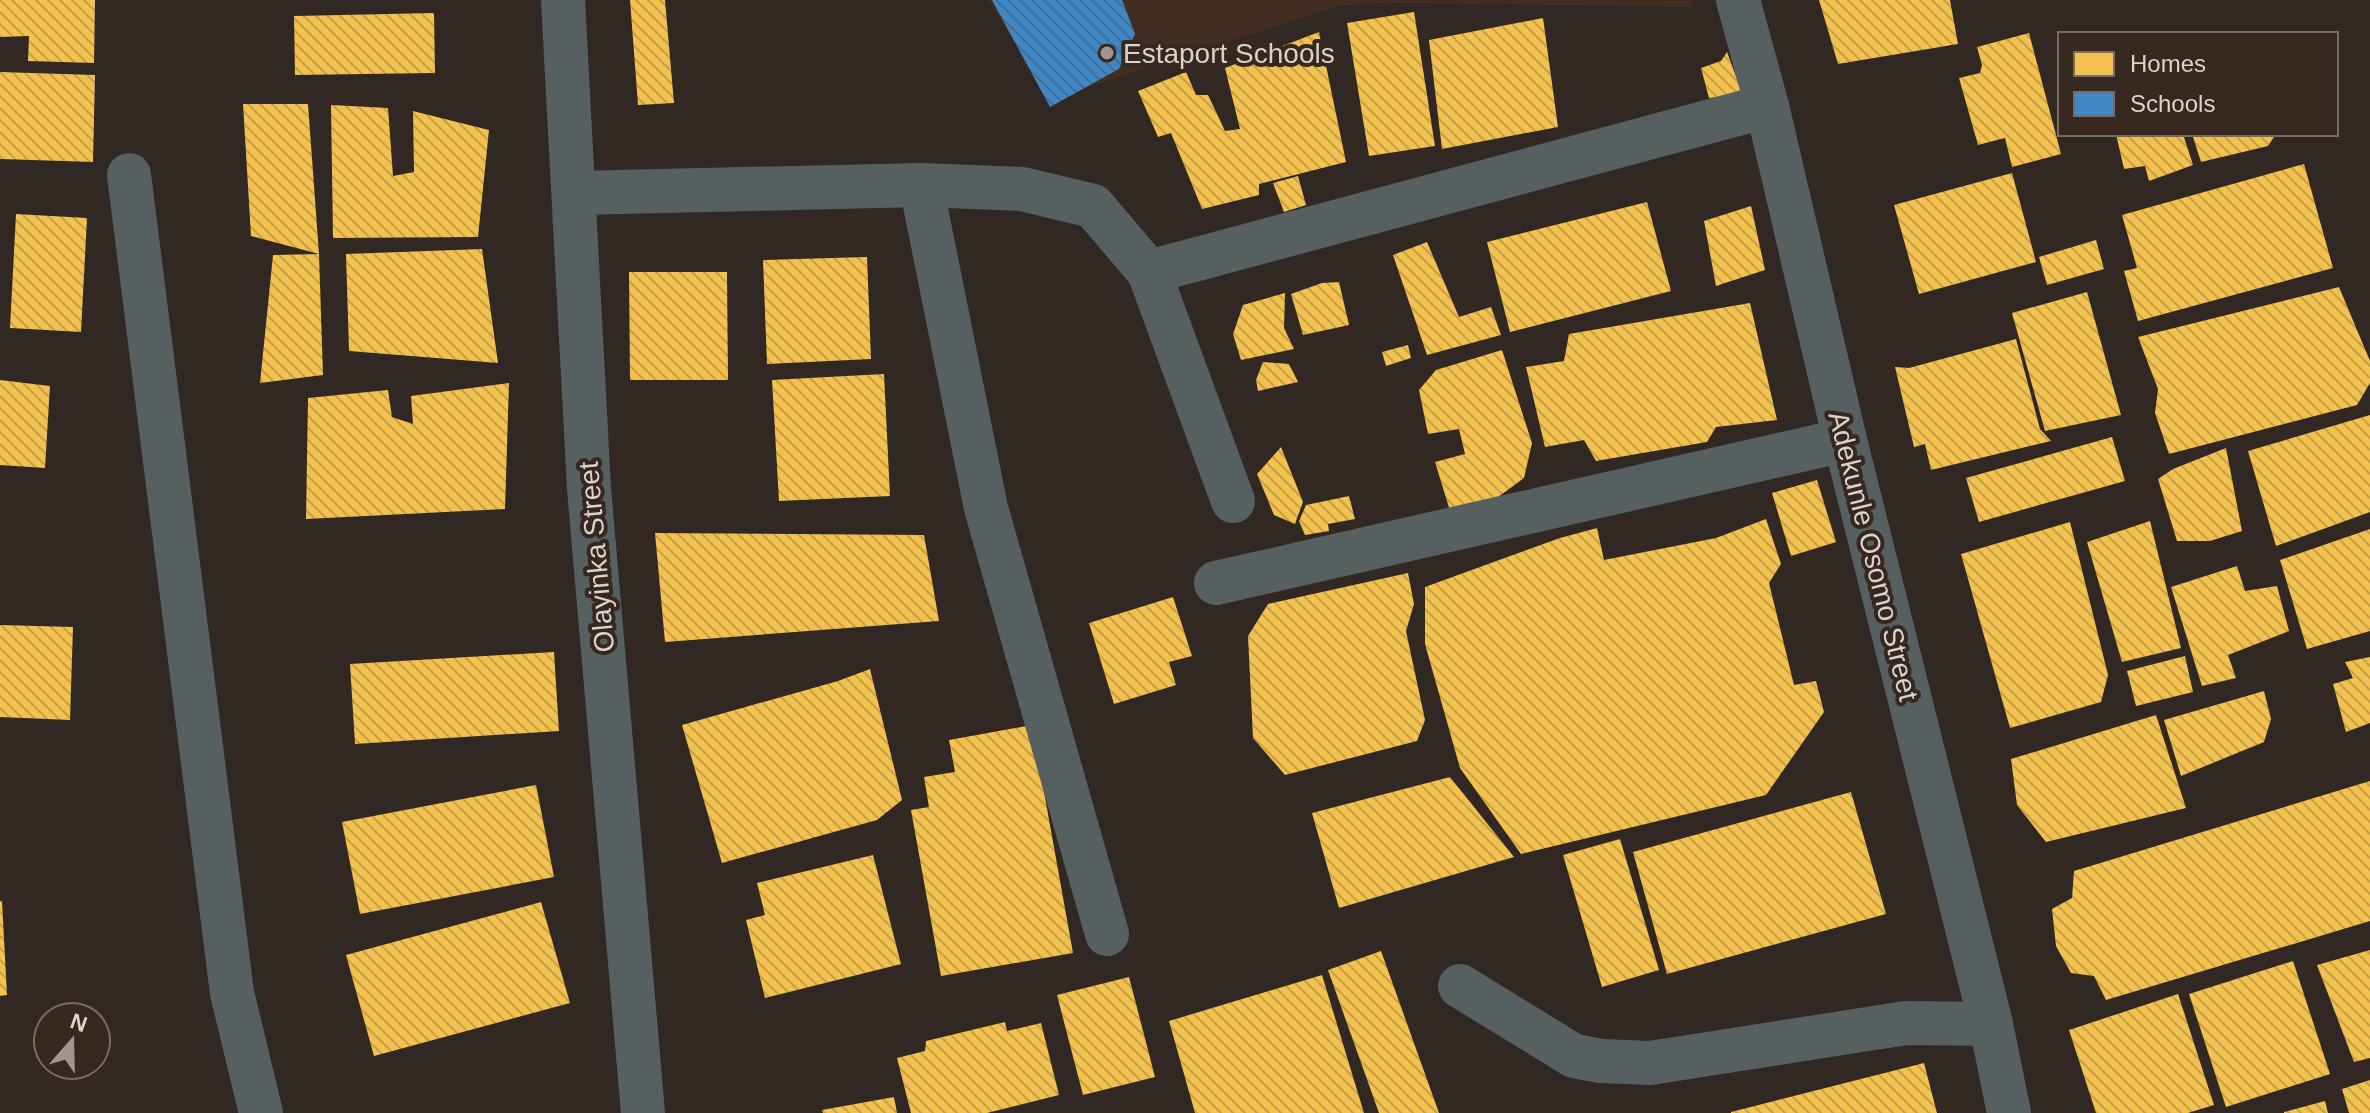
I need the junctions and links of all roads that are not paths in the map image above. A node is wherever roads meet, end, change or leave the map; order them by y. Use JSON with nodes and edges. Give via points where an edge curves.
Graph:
{"nodes":[{"id":1,"x":563,"y":0,"type":"edge"},
{"id":2,"x":1738,"y":0,"type":"edge"},
{"id":3,"x":1767,"y":106,"type":"junction"},
{"id":4,"x":129,"y":175,"type":"dead end"},
{"id":5,"x":921,"y":185,"type":"junction"},
{"id":6,"x":575,"y":193,"type":"junction"},
{"id":7,"x":1149,"y":272,"type":"junction"},
{"id":8,"x":1845,"y":440,"type":"junction"},
{"id":9,"x":1233,"y":501,"type":"dead end"},
{"id":10,"x":1216,"y":583,"type":"dead end"},
{"id":11,"x":1107,"y":934,"type":"dead end"},
{"id":12,"x":1460,"y":986,"type":"dead end"},
{"id":13,"x":1991,"y":1024,"type":"junction"},
{"id":14,"x":261,"y":1113,"type":"edge"},
{"id":15,"x":643,"y":1113,"type":"edge"},
{"id":16,"x":2009,"y":1113,"type":"edge"}],
"edges":[{"from":1,"to":6,"type":"street","name":"Olayinka Street"},
{"from":2,"to":3,"type":"street","name":"Adekunle Osomo Street"},
{"from":3,"to":7,"type":"street"},
{"from":3,"to":8,"type":"street","name":"Adekunle Osomo Street"},
{"from":4,"to":14,"type":"street","via":[[232,993]]},
{"from":5,"to":6,"type":"street"},
{"from":5,"to":7,"type":"street","via":[[1022,189],[1093,206]]},
{"from":5,"to":11,"type":"street","via":[[986,508]]},
{"from":6,"to":15,"type":"street","name":"Olayinka Street","via":[[589,488]]},
{"from":7,"to":9,"type":"street"},
{"from":8,"to":10,"type":"street"},
{"from":8,"to":13,"type":"street","name":"Adekunle Osomo Street"},
{"from":12,"to":13,"type":"street","via":[[1574,1056],[1601,1061],[1650,1063],[1906,1023]]},
{"from":13,"to":16,"type":"street","name":"Adekunle Osomo Street"}]}
